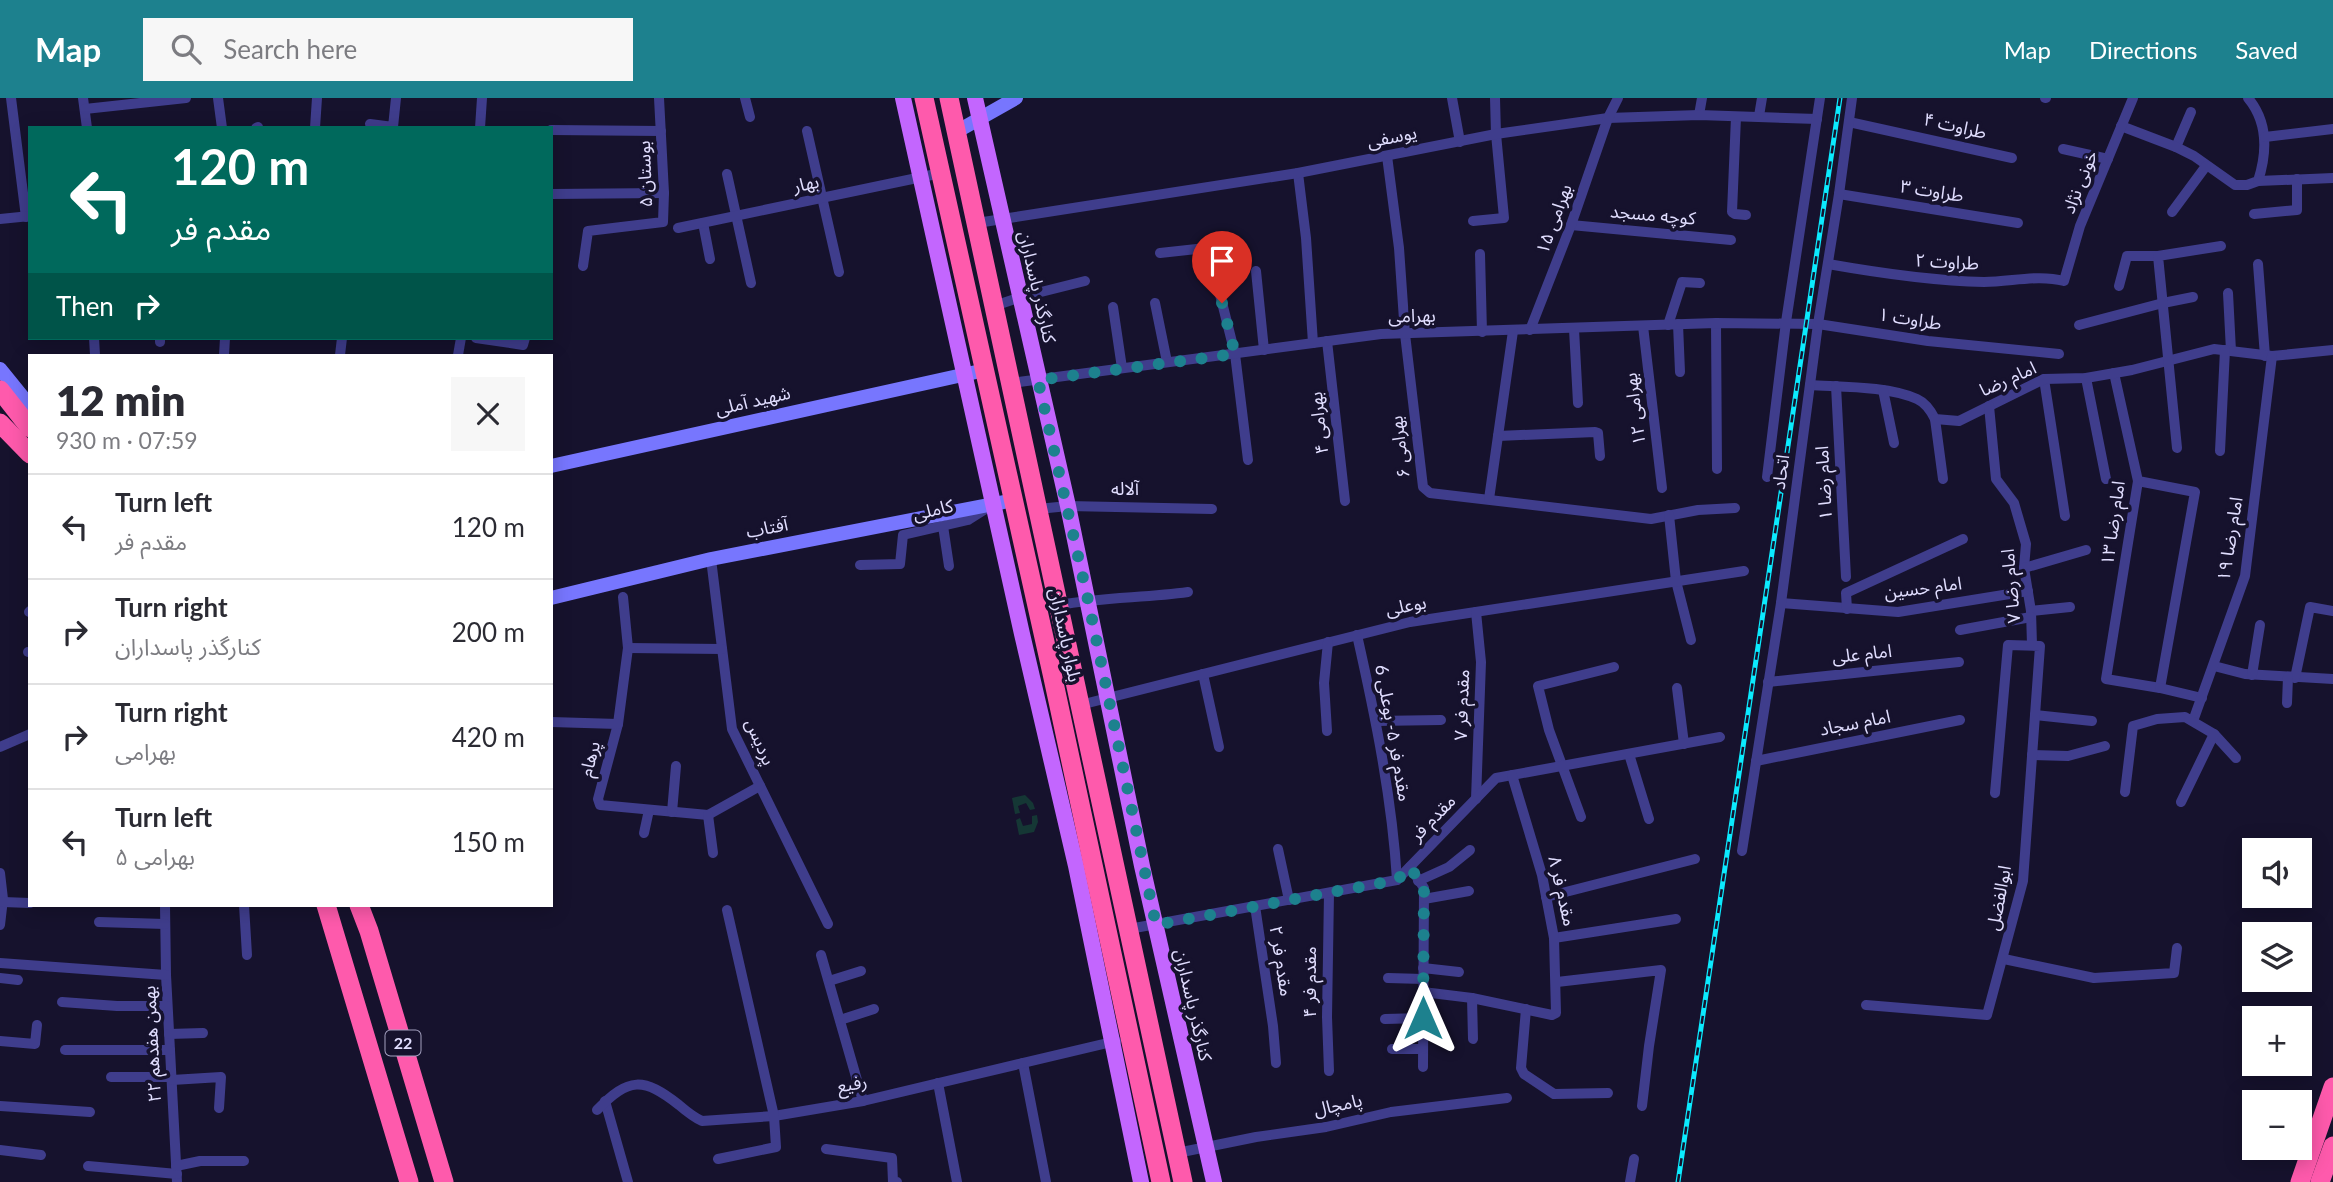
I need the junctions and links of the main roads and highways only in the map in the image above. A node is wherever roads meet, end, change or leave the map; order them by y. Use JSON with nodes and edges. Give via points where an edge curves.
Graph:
{"nodes":[{"id":1,"x":903,"y":98,"type":"edge"},
{"id":2,"x":949,"y":98,"type":"edge"},
{"id":3,"x":975,"y":98,"type":"edge"},
{"id":4,"x":1016,"y":98,"type":"edge"},
{"id":5,"x":926,"y":106,"type":"edge"},
{"id":6,"x":979,"y":119,"type":"junction"},
{"id":7,"x":957,"y":132,"type":"junction"},
{"id":8,"x":0,"y":369,"type":"edge"},
{"id":9,"x":985,"y":370,"type":"junction"},
{"id":10,"x":964,"y":375,"type":"junction"},
{"id":11,"x":0,"y":390,"type":"edge"},
{"id":12,"x":28,"y":404,"type":"edge"},
{"id":13,"x":0,"y":422,"type":"edge"},
{"id":14,"x":28,"y":425,"type":"edge"},
{"id":15,"x":28,"y":452,"type":"edge"},
{"id":16,"x":553,"y":466,"type":"edge"},
{"id":17,"x":1014,"y":500,"type":"junction"},
{"id":18,"x":993,"y":504,"type":"junction"},
{"id":19,"x":553,"y":598,"type":"edge"},
{"id":20,"x":327,"y":907,"type":"edge"},
{"id":21,"x":360,"y":907,"type":"edge"},
{"id":22,"x":365,"y":907,"type":"edge"},
{"id":23,"x":369,"y":931,"type":"junction"},
{"id":24,"x":1120,"y":1040,"type":"junction"},
{"id":25,"x":2333,"y":1087,"type":"edge"},
{"id":26,"x":2333,"y":1146,"type":"edge"},
{"id":27,"x":409,"y":1182,"type":"edge"},
{"id":28,"x":444,"y":1182,"type":"edge"},
{"id":29,"x":1141,"y":1182,"type":"edge"},
{"id":30,"x":1161,"y":1182,"type":"edge"},
{"id":31,"x":1184,"y":1182,"type":"edge"},
{"id":32,"x":1214,"y":1182,"type":"edge"},
{"id":33,"x":2300,"y":1182,"type":"edge"},
{"id":34,"x":2320,"y":1182,"type":"edge"}],
"edges":[{"from":1,"to":10,"type":"main road"},
{"from":2,"to":7,"type":"highway","name":"بلوار پاسداران"},
{"from":3,"to":6,"type":"main road","name":"کنارگذر پاسداران"},
{"from":4,"to":6,"type":"main road"},
{"from":5,"to":9,"type":"highway","name":"بلوار پاسداران"},
{"from":6,"to":7,"type":"main road"},
{"from":6,"to":32,"type":"main road","name":"کنارگذر پاسداران"},
{"from":7,"to":31,"type":"highway","name":"بلوار پاسداران"},
{"from":8,"to":12,"type":"main road"},
{"from":9,"to":10,"type":"main road","name":"شهید آملی"},
{"from":9,"to":17,"type":"highway","name":"بلوار پاسداران"},
{"from":10,"to":16,"type":"main road","name":"شهید آملی"},
{"from":10,"to":18,"type":"main road"},
{"from":11,"to":14,"type":"highway"},
{"from":13,"to":15,"type":"highway"},
{"from":17,"to":18,"type":"main road","name":"آفتاب"},
{"from":17,"to":24,"type":"highway","name":"بلوار پاسداران"},
{"from":18,"to":19,"type":"main road","name":"آفتاب","via":[[711,559]]},
{"from":18,"to":24,"type":"main road"},
{"from":20,"to":27,"type":"highway"},
{"from":21,"to":23,"type":"highway","number":"22"},
{"from":22,"to":23,"type":"main road"},
{"from":23,"to":28,"type":"highway","number":"22"},
{"from":24,"to":29,"type":"main road"},
{"from":24,"to":30,"type":"highway","name":"بلوار پاسداران"},
{"from":25,"to":33,"type":"highway"},
{"from":26,"to":34,"type":"highway"}]}
